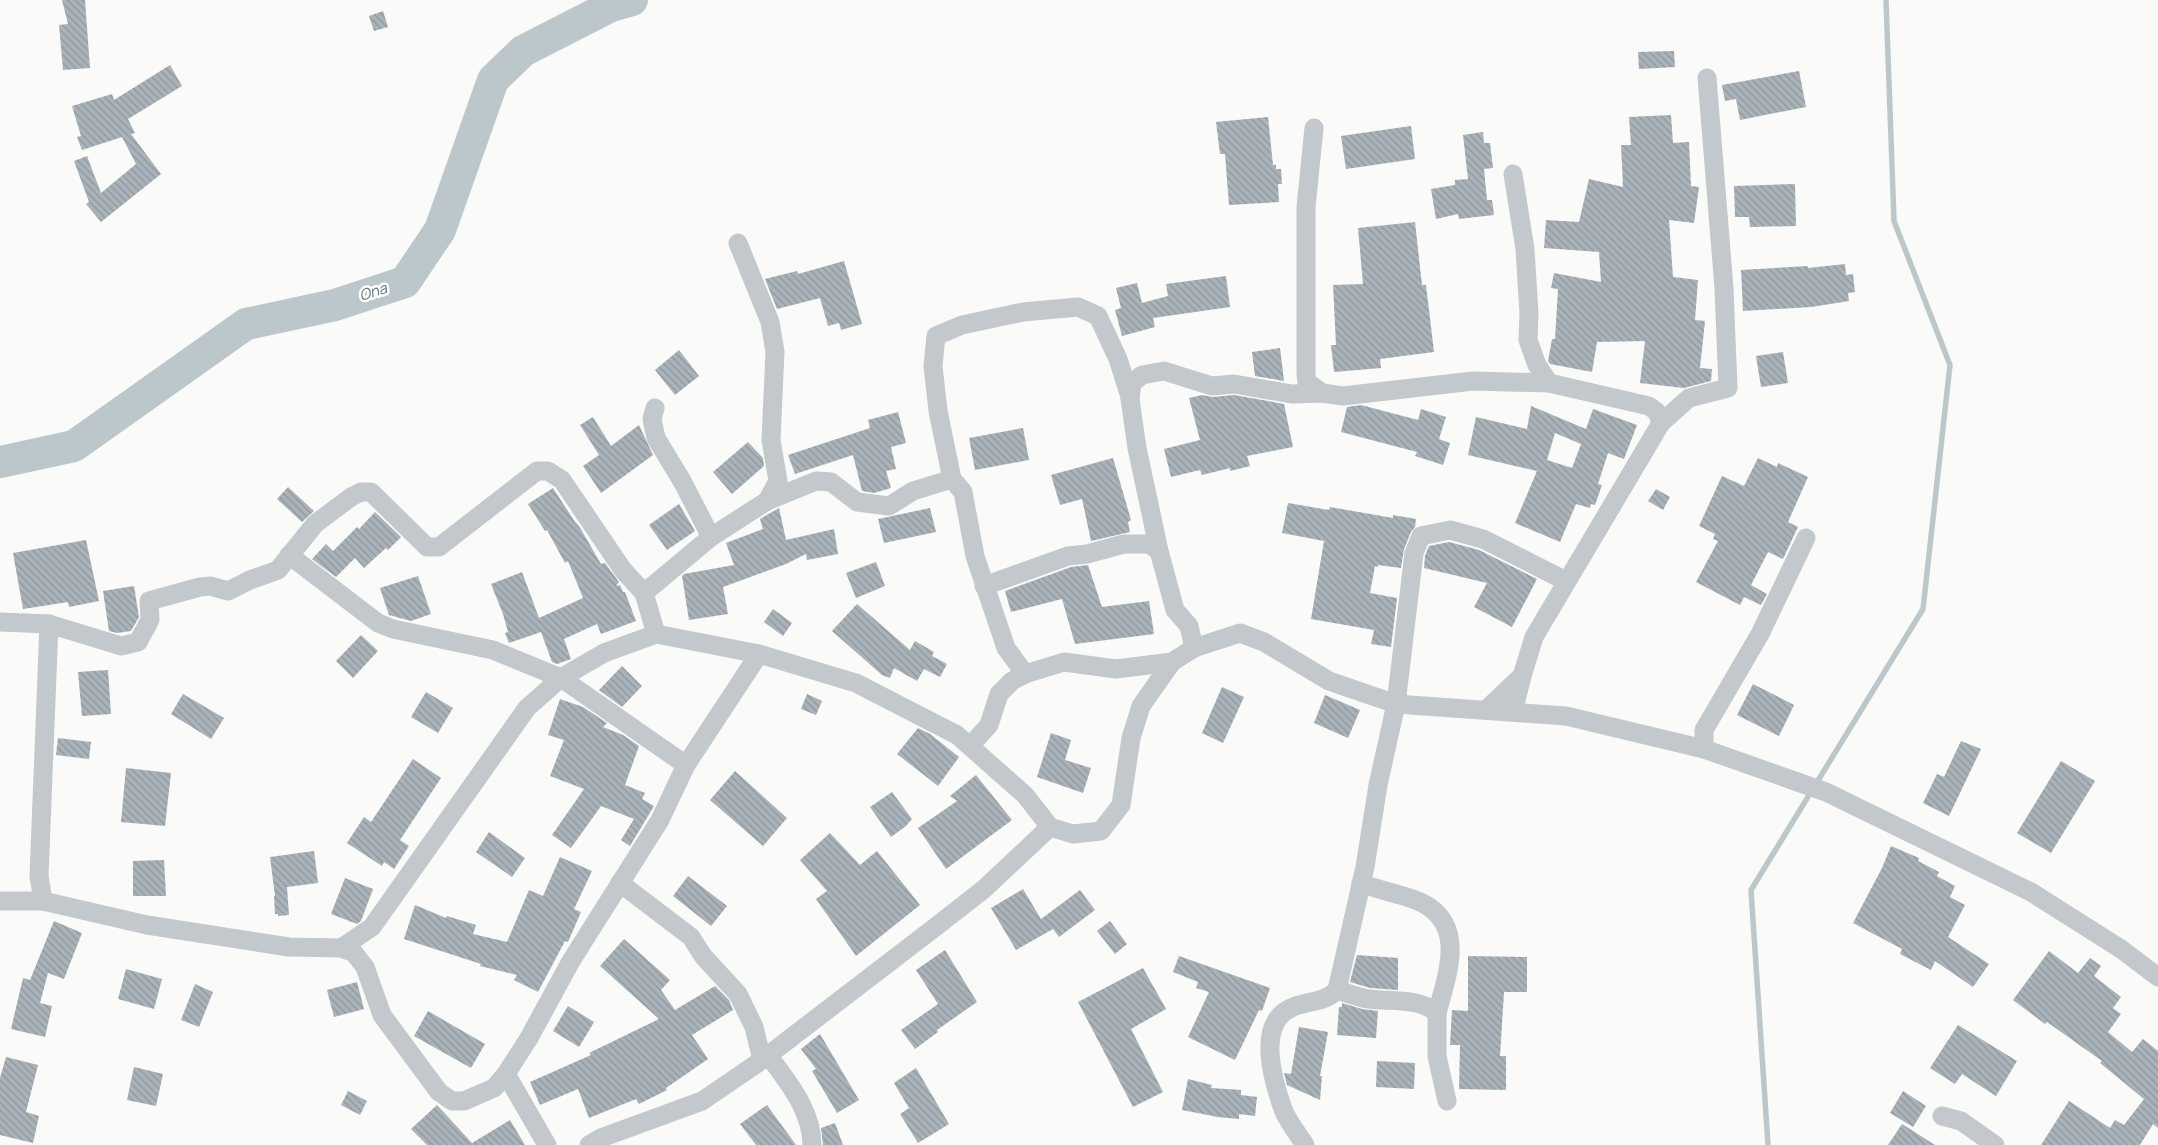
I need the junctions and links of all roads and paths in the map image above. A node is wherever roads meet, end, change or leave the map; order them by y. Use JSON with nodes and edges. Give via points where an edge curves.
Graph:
{"nodes":[{"id":1,"x":1707,"y":78,"type":"dead end"},
{"id":2,"x":1314,"y":128,"type":"dead end"},
{"id":3,"x":1513,"y":174,"type":"dead end"},
{"id":4,"x":738,"y":243,"type":"dead end"},
{"id":5,"x":1550,"y":383,"type":"junction"},
{"id":6,"x":1322,"y":393,"type":"junction"},
{"id":7,"x":1130,"y":397,"type":"junction"},
{"id":8,"x":654,"y":408,"type":"dead end"},
{"id":9,"x":1661,"y":423,"type":"junction"},
{"id":10,"x":952,"y":479,"type":"junction"},
{"id":11,"x":767,"y":501,"type":"junction"},
{"id":12,"x":711,"y":537,"type":"junction"},
{"id":13,"x":1806,"y":538,"type":"dead end"},
{"id":14,"x":1160,"y":551,"type":"junction"},
{"id":15,"x":289,"y":555,"type":"junction"},
{"id":16,"x":1566,"y":581,"type":"junction"},
{"id":17,"x":984,"y":586,"type":"junction"},
{"id":18,"x":644,"y":593,"type":"junction"},
{"id":19,"x":0,"y":622,"type":"edge"},
{"id":20,"x":49,"y":624,"type":"junction"},
{"id":21,"x":656,"y":634,"type":"junction"},
{"id":22,"x":1194,"y":648,"type":"junction"},
{"id":23,"x":759,"y":654,"type":"junction"},
{"id":24,"x":1172,"y":662,"type":"junction"},
{"id":25,"x":1025,"y":674,"type":"junction"},
{"id":26,"x":1522,"y":676,"type":"junction"},
{"id":27,"x":560,"y":678,"type":"junction"},
{"id":28,"x":1396,"y":704,"type":"junction"},
{"id":29,"x":1486,"y":710,"type":"junction"},
{"id":30,"x":1520,"y":712,"type":"junction"},
{"id":31,"x":970,"y":746,"type":"junction"},
{"id":32,"x":1704,"y":749,"type":"junction"},
{"id":33,"x":686,"y":765,"type":"junction"},
{"id":34,"x":1050,"y":827,"type":"junction"},
{"id":35,"x":620,"y":883,"type":"junction"},
{"id":36,"x":1361,"y":883,"type":"junction"},
{"id":37,"x":0,"y":901,"type":"edge"},
{"id":38,"x":43,"y":901,"type":"junction"},
{"id":39,"x":341,"y":948,"type":"junction"},
{"id":40,"x":2158,"y":977,"type":"edge"},
{"id":41,"x":1337,"y":990,"type":"junction"},
{"id":42,"x":1437,"y":1013,"type":"junction"},
{"id":43,"x":765,"y":1057,"type":"junction"},
{"id":44,"x":506,"y":1074,"type":"junction"},
{"id":45,"x":1447,"y":1101,"type":"dead end"},
{"id":46,"x":1942,"y":1116,"type":"dead end"},
{"id":47,"x":547,"y":1145,"type":"edge"},
{"id":48,"x":588,"y":1145,"type":"edge"},
{"id":49,"x":812,"y":1145,"type":"edge"},
{"id":50,"x":1305,"y":1145,"type":"edge"},
{"id":51,"x":1995,"y":1145,"type":"edge"}],
"edges":[{"from":1,"to":9,"type":"street","via":[[1724,288],[1728,388],[1688,398]]},
{"from":2,"to":6,"type":"street","via":[[1306,207],[1306,374],[1307,382]]},
{"from":3,"to":5,"type":"street","via":[[1525,249],[1530,313],[1528,340],[1537,365]]},
{"from":4,"to":11,"type":"street","via":[[770,322],[775,352],[771,440],[778,481]]},
{"from":5,"to":6,"type":"street","via":[[1473,381],[1343,396]]},
{"from":5,"to":9,"type":"street","via":[[1648,406],[1657,412]]},
{"from":6,"to":7,"type":"street","via":[[1292,394],[1234,384],[1212,386],[1164,371],[1142,375],[1132,382]]},
{"from":7,"to":10,"type":"street","via":[[1118,359],[1098,316],[1078,306],[1014,314],[962,325],[936,336],[933,366],[938,411]]},
{"from":7,"to":14,"type":"street","via":[[1137,448]]},
{"from":8,"to":12,"type":"street","via":[[652,419],[656,438]]},
{"from":9,"to":16,"type":"street"},
{"from":10,"to":11,"type":"street","via":[[912,491],[889,506],[858,502],[831,482],[816,481]]},
{"from":10,"to":17,"type":"street","via":[[963,492]]},
{"from":11,"to":12,"type":"street"},
{"from":12,"to":18,"type":"street"},
{"from":13,"to":32,"type":"street","via":[[1760,634],[1704,730]]},
{"from":14,"to":17,"type":"street","via":[[1149,544],[1124,544],[1068,556]]},
{"from":14,"to":22,"type":"street","via":[[1175,610],[1189,626]]},
{"from":15,"to":18,"type":"street","via":[[315,524],[360,492],[372,492],[427,547],[439,547],[537,471],[548,471],[562,480],[624,570]]},
{"from":15,"to":20,"type":"street","via":[[278,570],[228,591],[200,587],[149,601],[150,620],[138,642],[121,646]]},
{"from":15,"to":27,"type":"street","via":[[378,623],[493,650]]},
{"from":16,"to":26,"type":"street","via":[[1534,637]]},
{"from":16,"to":28,"type":"street","via":[[1483,539],[1450,530],[1421,536],[1414,553]]},
{"from":17,"to":25,"type":"street","via":[[1006,648]]},
{"from":18,"to":21,"type":"street"},
{"from":19,"to":20,"type":"street"},
{"from":20,"to":38,"type":"street","via":[[39,876]]},
{"from":21,"to":23,"type":"street"},
{"from":21,"to":27,"type":"street","via":[[604,653]]},
{"from":22,"to":24,"type":"street"},
{"from":22,"to":28,"type":"street","via":[[1240,634],[1264,642],[1329,681]]},
{"from":23,"to":31,"type":"street","via":[[856,683],[957,735]]},
{"from":23,"to":33,"type":"street"},
{"from":24,"to":25,"type":"street","via":[[1116,669],[1064,662]]},
{"from":24,"to":34,"type":"street","via":[[1141,706],[1130,738],[1121,805],[1102,831],[1073,834]]},
{"from":25,"to":31,"type":"street","via":[[999,694],[989,726]]},
{"from":26,"to":29,"type":"street"},
{"from":26,"to":30,"type":"street"},
{"from":27,"to":33,"type":"street"},
{"from":27,"to":39,"type":"street","via":[[527,708],[372,927]]},
{"from":28,"to":29,"type":"street"},
{"from":28,"to":36,"type":"street"},
{"from":29,"to":30,"type":"street"},
{"from":30,"to":32,"type":"street","via":[[1566,716]]},
{"from":31,"to":34,"type":"street","via":[[1025,795]]},
{"from":32,"to":40,"type":"street","via":[[1826,792],[2031,892],[2121,949]]},
{"from":33,"to":35,"type":"street","via":[[660,820]]},
{"from":34,"to":43,"type":"street","via":[[984,889]]},
{"from":35,"to":43,"type":"street","via":[[691,937],[703,956],[738,994]]},
{"from":35,"to":44,"type":"street"},
{"from":36,"to":41,"type":"street"},
{"from":36,"to":42,"type":"street","via":[[1431,908],[1446,926],[1452,950]]},
{"from":37,"to":38,"type":"street"},
{"from":38,"to":39,"type":"street","via":[[204,934],[290,947]]},
{"from":39,"to":44,"type":"street","via":[[354,953],[366,966],[382,1015],[439,1092],[452,1101],[464,1101],[494,1088]]},
{"from":41,"to":42,"type":"street","via":[[1366,998],[1414,1002]]},
{"from":41,"to":50,"type":"street","via":[[1320,1002],[1292,1007],[1281,1015],[1270,1035],[1272,1070],[1284,1111]]},
{"from":42,"to":45,"type":"street","via":[[1437,1056]]},
{"from":43,"to":48,"type":"street","via":[[702,1101]]},
{"from":43,"to":49,"type":"street","via":[[797,1095],[812,1134]]},
{"from":44,"to":47,"type":"street"},
{"from":46,"to":51,"type":"street","via":[[1961,1121]]}]}
